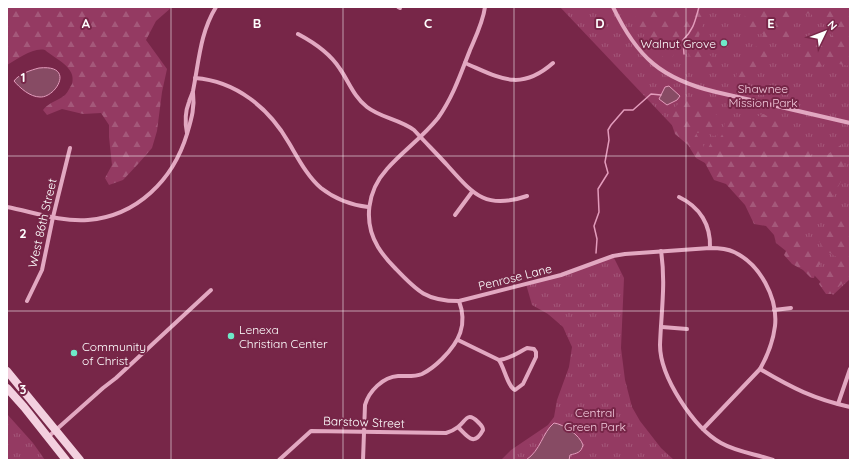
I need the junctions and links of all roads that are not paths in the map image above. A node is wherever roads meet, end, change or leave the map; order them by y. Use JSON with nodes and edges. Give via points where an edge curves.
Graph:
{"nodes":[{"id":1,"x":216,"y":7,"type":"edge"},
{"id":2,"x":485,"y":7,"type":"edge"},
{"id":3,"x":613,"y":7,"type":"edge"},
{"id":4,"x":298,"y":34,"type":"dead end"},
{"id":5,"x":465,"y":63,"type":"junction"},
{"id":6,"x":554,"y":63,"type":"dead end"},
{"id":7,"x":195,"y":78,"type":"junction"},
{"id":8,"x":193,"y":93,"type":"junction"},
{"id":9,"x":850,"y":123,"type":"edge"},
{"id":10,"x":187,"y":133,"type":"junction"},
{"id":11,"x":420,"y":137,"type":"junction"},
{"id":12,"x":70,"y":148,"type":"dead end"},
{"id":13,"x":472,"y":192,"type":"junction"},
{"id":14,"x":527,"y":196,"type":"dead end"},
{"id":15,"x":679,"y":197,"type":"dead end"},
{"id":16,"x":7,"y":207,"type":"edge"},
{"id":17,"x":368,"y":207,"type":"junction"},
{"id":18,"x":455,"y":215,"type":"dead end"},
{"id":19,"x":53,"y":217,"type":"junction"},
{"id":20,"x":710,"y":248,"type":"junction"},
{"id":21,"x":661,"y":251,"type":"junction"},
{"id":22,"x":211,"y":290,"type":"dead end"},
{"id":23,"x":27,"y":301,"type":"dead end"},
{"id":24,"x":460,"y":301,"type":"junction"},
{"id":25,"x":791,"y":308,"type":"dead end"},
{"id":26,"x":774,"y":310,"type":"junction"},
{"id":27,"x":662,"y":327,"type":"junction"},
{"id":28,"x":687,"y":329,"type":"dead end"},
{"id":29,"x":458,"y":340,"type":"junction"},
{"id":30,"x":499,"y":360,"type":"junction"},
{"id":31,"x":760,"y":369,"type":"junction"},
{"id":32,"x":850,"y":369,"type":"edge"},
{"id":33,"x":7,"y":371,"type":"edge"},
{"id":34,"x":7,"y":388,"type":"edge"},
{"id":35,"x":838,"y":404,"type":"junction"},
{"id":36,"x":850,"y":407,"type":"edge"},
{"id":37,"x":458,"y":427,"type":"junction"},
{"id":38,"x":703,"y":429,"type":"junction"},
{"id":39,"x":56,"y":430,"type":"junction"},
{"id":40,"x":364,"y":432,"type":"junction"},
{"id":41,"x":48,"y":437,"type":"junction"},
{"id":42,"x":767,"y":459,"type":"edge"},
{"id":43,"x":66,"y":460,"type":"edge"},
{"id":44,"x":80,"y":460,"type":"edge"},
{"id":45,"x":279,"y":460,"type":"edge"},
{"id":46,"x":363,"y":460,"type":"edge"},
{"id":47,"x":773,"y":460,"type":"edge"}],
"edges":[{"from":1,"to":7,"type":"street","via":[[203,33]]},
{"from":2,"to":5,"type":"street","name":"Penrose Lane"},
{"from":3,"to":9,"type":"street","via":[[628,36],[645,57],[665,73],[682,82]]},
{"from":4,"to":11,"type":"street","via":[[335,62],[355,95],[367,108],[406,124]]},
{"from":5,"to":6,"type":"street","via":[[497,77],[515,80],[540,74]]},
{"from":5,"to":11,"type":"street","name":"Penrose Lane","via":[[443,110]]},
{"from":7,"to":8,"type":"street"},
{"from":7,"to":17,"type":"street","via":[[216,81],[234,88],[251,99],[281,129],[305,170],[320,187],[338,199]]},
{"from":8,"to":10,"type":"street","via":[[193,114]]},
{"from":8,"to":10,"type":"street","via":[[187,109]]},
{"from":10,"to":19,"type":"street","via":[[171,170],[158,186],[136,204],[101,218],[75,220]]},
{"from":11,"to":13,"type":"street"},
{"from":11,"to":17,"type":"street","name":"Penrose Lane","via":[[380,178]]},
{"from":12,"to":19,"type":"street","name":"West 86th Street"},
{"from":13,"to":14,"type":"street","via":[[486,199],[503,202]]},
{"from":13,"to":18,"type":"street"},
{"from":15,"to":20,"type":"street","via":[[693,205],[706,223]]},
{"from":16,"to":19,"type":"street"},
{"from":17,"to":24,"type":"street","name":"Penrose Lane","via":[[370,228],[378,248],[411,285],[434,299]]},
{"from":19,"to":23,"type":"street","name":"West 86th Street","via":[[42,270]]},
{"from":20,"to":21,"type":"street","name":"Penrose Lane"},
{"from":20,"to":26,"type":"street","name":"Penrose Lane","via":[[723,248],[734,252],[750,264],[766,284]]},
{"from":21,"to":24,"type":"street","name":"Penrose Lane","via":[[613,256],[561,275]]},
{"from":21,"to":27,"type":"street"},
{"from":22,"to":39,"type":"street"},
{"from":24,"to":29,"type":"street","via":[[463,322]]},
{"from":25,"to":26,"type":"street"},
{"from":26,"to":31,"type":"street","name":"Penrose Lane","via":[[775,324],[771,346]]},
{"from":27,"to":28,"type":"street"},
{"from":27,"to":38,"type":"street","via":[[660,347],[667,376],[694,420]]},
{"from":29,"to":30,"type":"street"},
{"from":29,"to":40,"type":"street","via":[[449,353],[430,370],[414,376],[390,378],[377,386],[364,404]]},
{"from":30,"to":30,"type":"street","via":[[511,388],[515,390],[523,384],[536,352],[527,348],[515,356]]},
{"from":31,"to":35,"type":"street","via":[[795,390]]},
{"from":31,"to":38,"type":"street","name":"Penrose Lane"},
{"from":32,"to":35,"type":"street"},
{"from":33,"to":39,"type":"main road"},
{"from":34,"to":41,"type":"main road"},
{"from":35,"to":36,"type":"street"},
{"from":37,"to":37,"type":"street","name":"Barstow Street","via":[[473,440],[483,430],[483,427],[471,417]]},
{"from":37,"to":40,"type":"street","name":"Barstow Street","via":[[440,434]]},
{"from":38,"to":42,"type":"street","via":[[733,449]]},
{"from":39,"to":41,"type":"street"},
{"from":39,"to":44,"type":"main road"},
{"from":40,"to":45,"type":"street","name":"Barstow Street","via":[[311,431]]},
{"from":40,"to":46,"type":"street"},
{"from":41,"to":43,"type":"main road"},
{"from":42,"to":47,"type":"street"}]}
